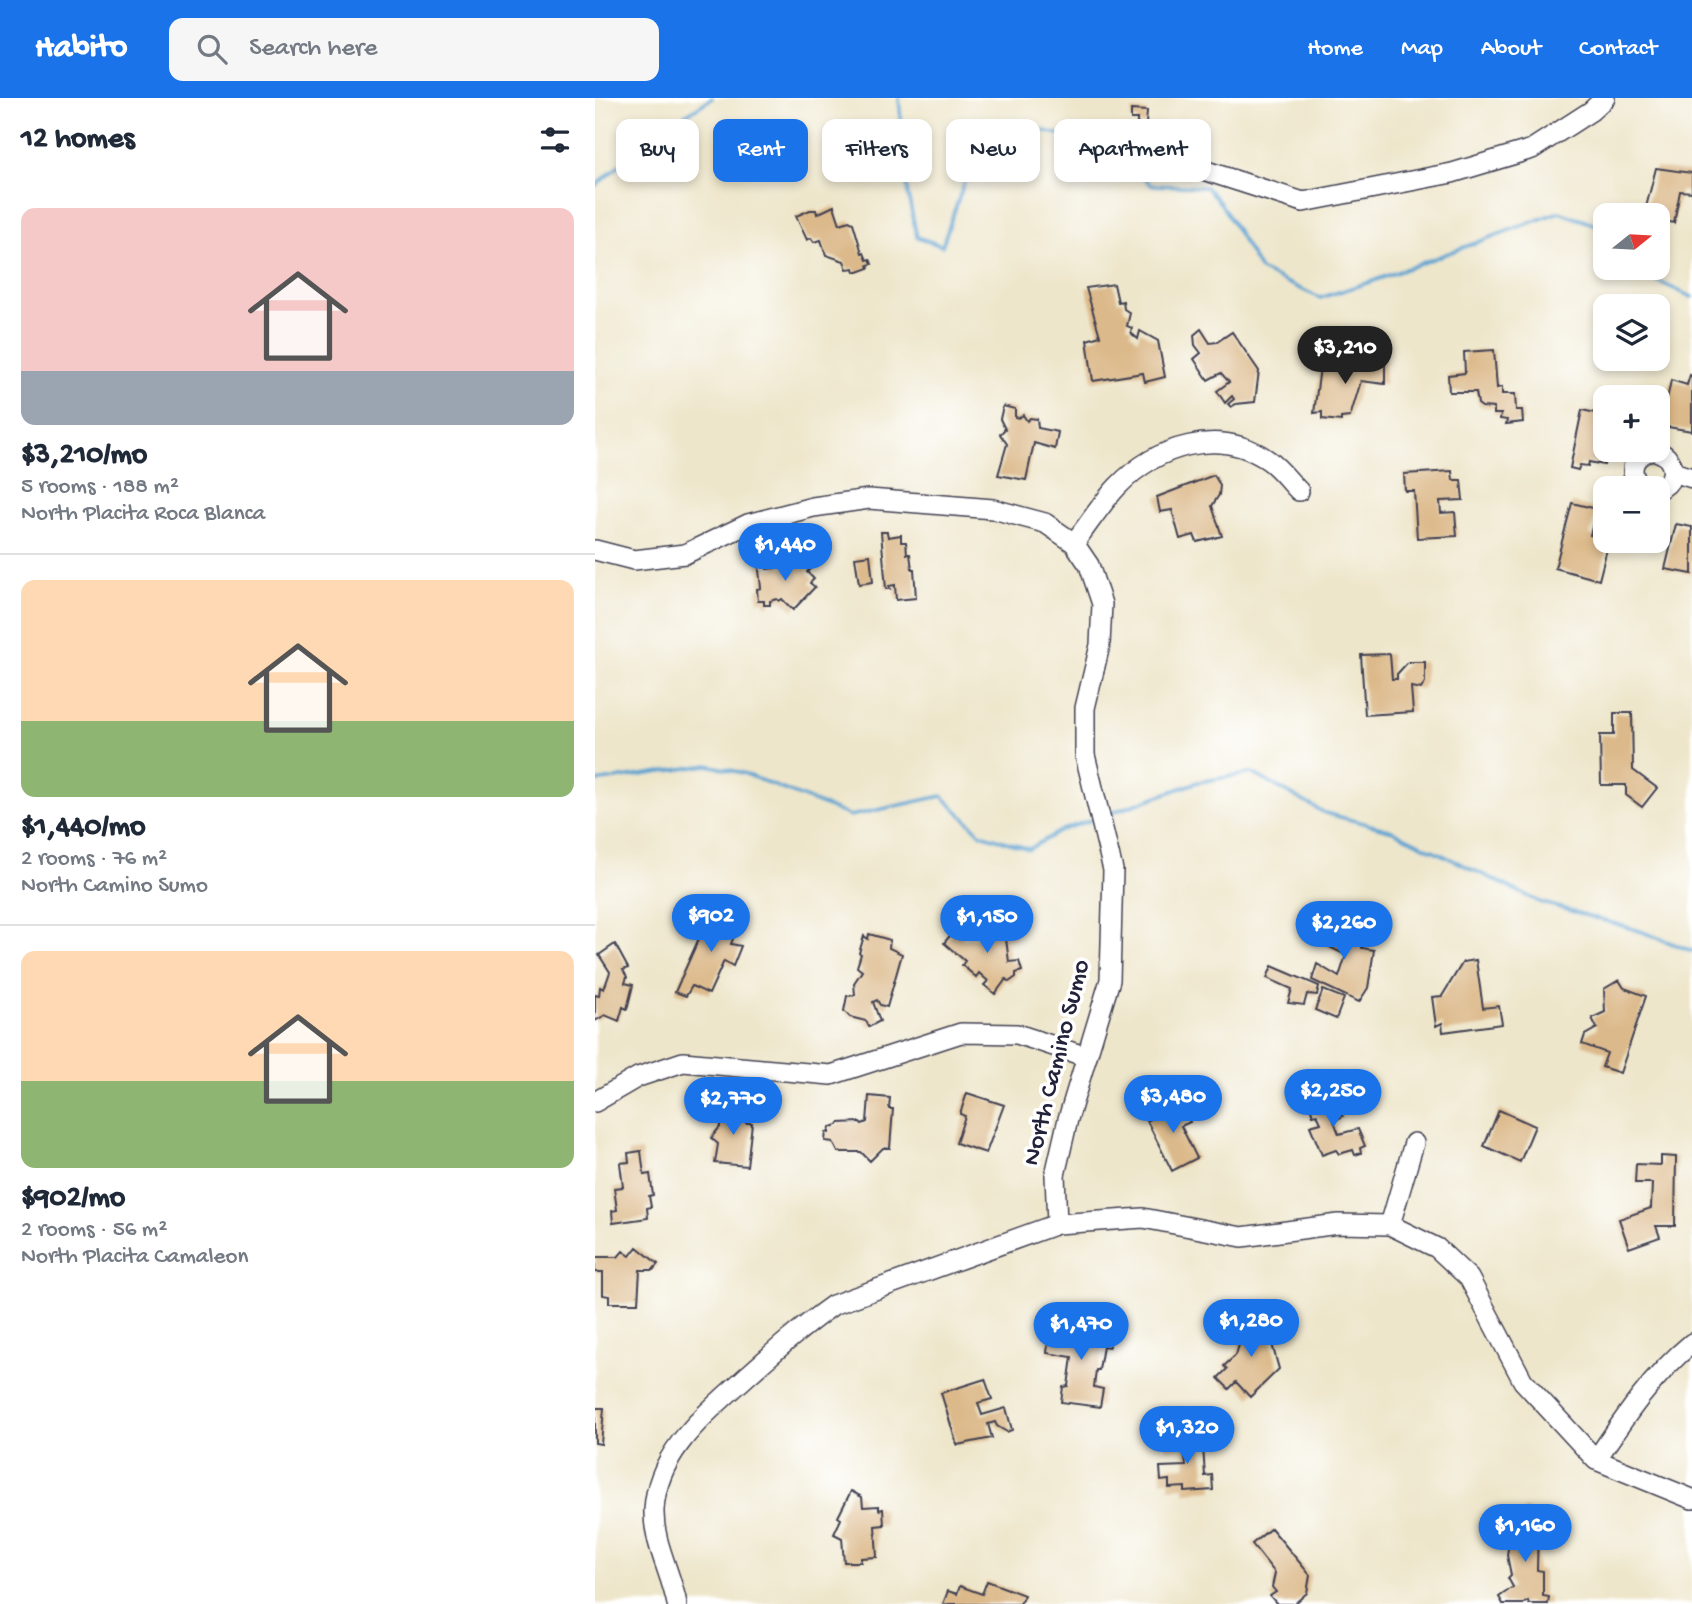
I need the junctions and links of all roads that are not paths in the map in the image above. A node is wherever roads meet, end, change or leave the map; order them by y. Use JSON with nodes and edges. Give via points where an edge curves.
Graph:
{"nodes":[{"id":1,"x":1605,"y":98,"type":"edge"},
{"id":2,"x":1211,"y":172,"type":"edge"},
{"id":3,"x":1673,"y":472,"type":"junction"},
{"id":4,"x":1634,"y":476,"type":"edge"},
{"id":5,"x":1692,"y":478,"type":"edge"},
{"id":6,"x":1670,"y":481,"type":"edge"},
{"id":7,"x":1299,"y":491,"type":"dead end"},
{"id":8,"x":1074,"y":543,"type":"junction"},
{"id":9,"x":595,"y":550,"type":"edge"},
{"id":10,"x":1087,"y":1057,"type":"junction"},
{"id":11,"x":595,"y":1102,"type":"edge"},
{"id":12,"x":1414,"y":1143,"type":"dead end"},
{"id":13,"x":1057,"y":1224,"type":"junction"},
{"id":14,"x":1390,"y":1225,"type":"junction"},
{"id":15,"x":1692,"y":1343,"type":"edge"},
{"id":16,"x":1596,"y":1460,"type":"junction"},
{"id":17,"x":1692,"y":1499,"type":"edge"},
{"id":18,"x":677,"y":1604,"type":"edge"}],
"edges":[{"from":1,"to":2,"type":"street","via":[[1532,149],[1453,173],[1303,202]]},
{"from":3,"to":4,"type":"street","via":[[1666,456],[1650,451],[1635,461]]},
{"from":3,"to":5,"type":"street"},
{"from":3,"to":6,"type":"street"},
{"from":7,"to":8,"type":"street","via":[[1256,453],[1211,442],[1188,444],[1155,457],[1117,486]]},
{"from":8,"to":9,"type":"street","name":"North Camino Sumo","via":[[1045,523],[993,509],[869,499],[748,524],[685,554],[634,560]]},
{"from":8,"to":10,"type":"street","name":"North Camino Sumo","via":[[1089,565],[1102,604],[1100,645],[1085,708],[1085,755],[1113,870],[1110,980]]},
{"from":10,"to":11,"type":"street","via":[[1017,1034],[961,1033],[831,1075],[683,1062],[638,1077]]},
{"from":10,"to":13,"type":"street","name":"North Camino Sumo","via":[[1055,1175]]},
{"from":12,"to":14,"type":"street"},
{"from":13,"to":14,"type":"street","via":[[1143,1218],[1242,1237],[1338,1224]]},
{"from":13,"to":18,"type":"street","via":[[832,1305],[800,1328],[691,1428],[659,1477],[654,1511],[657,1539]]},
{"from":14,"to":16,"type":"street","via":[[1437,1248],[1469,1278],[1523,1381]]},
{"from":15,"to":16,"type":"street","via":[[1672,1359],[1625,1416]]},
{"from":16,"to":17,"type":"street"}]}
